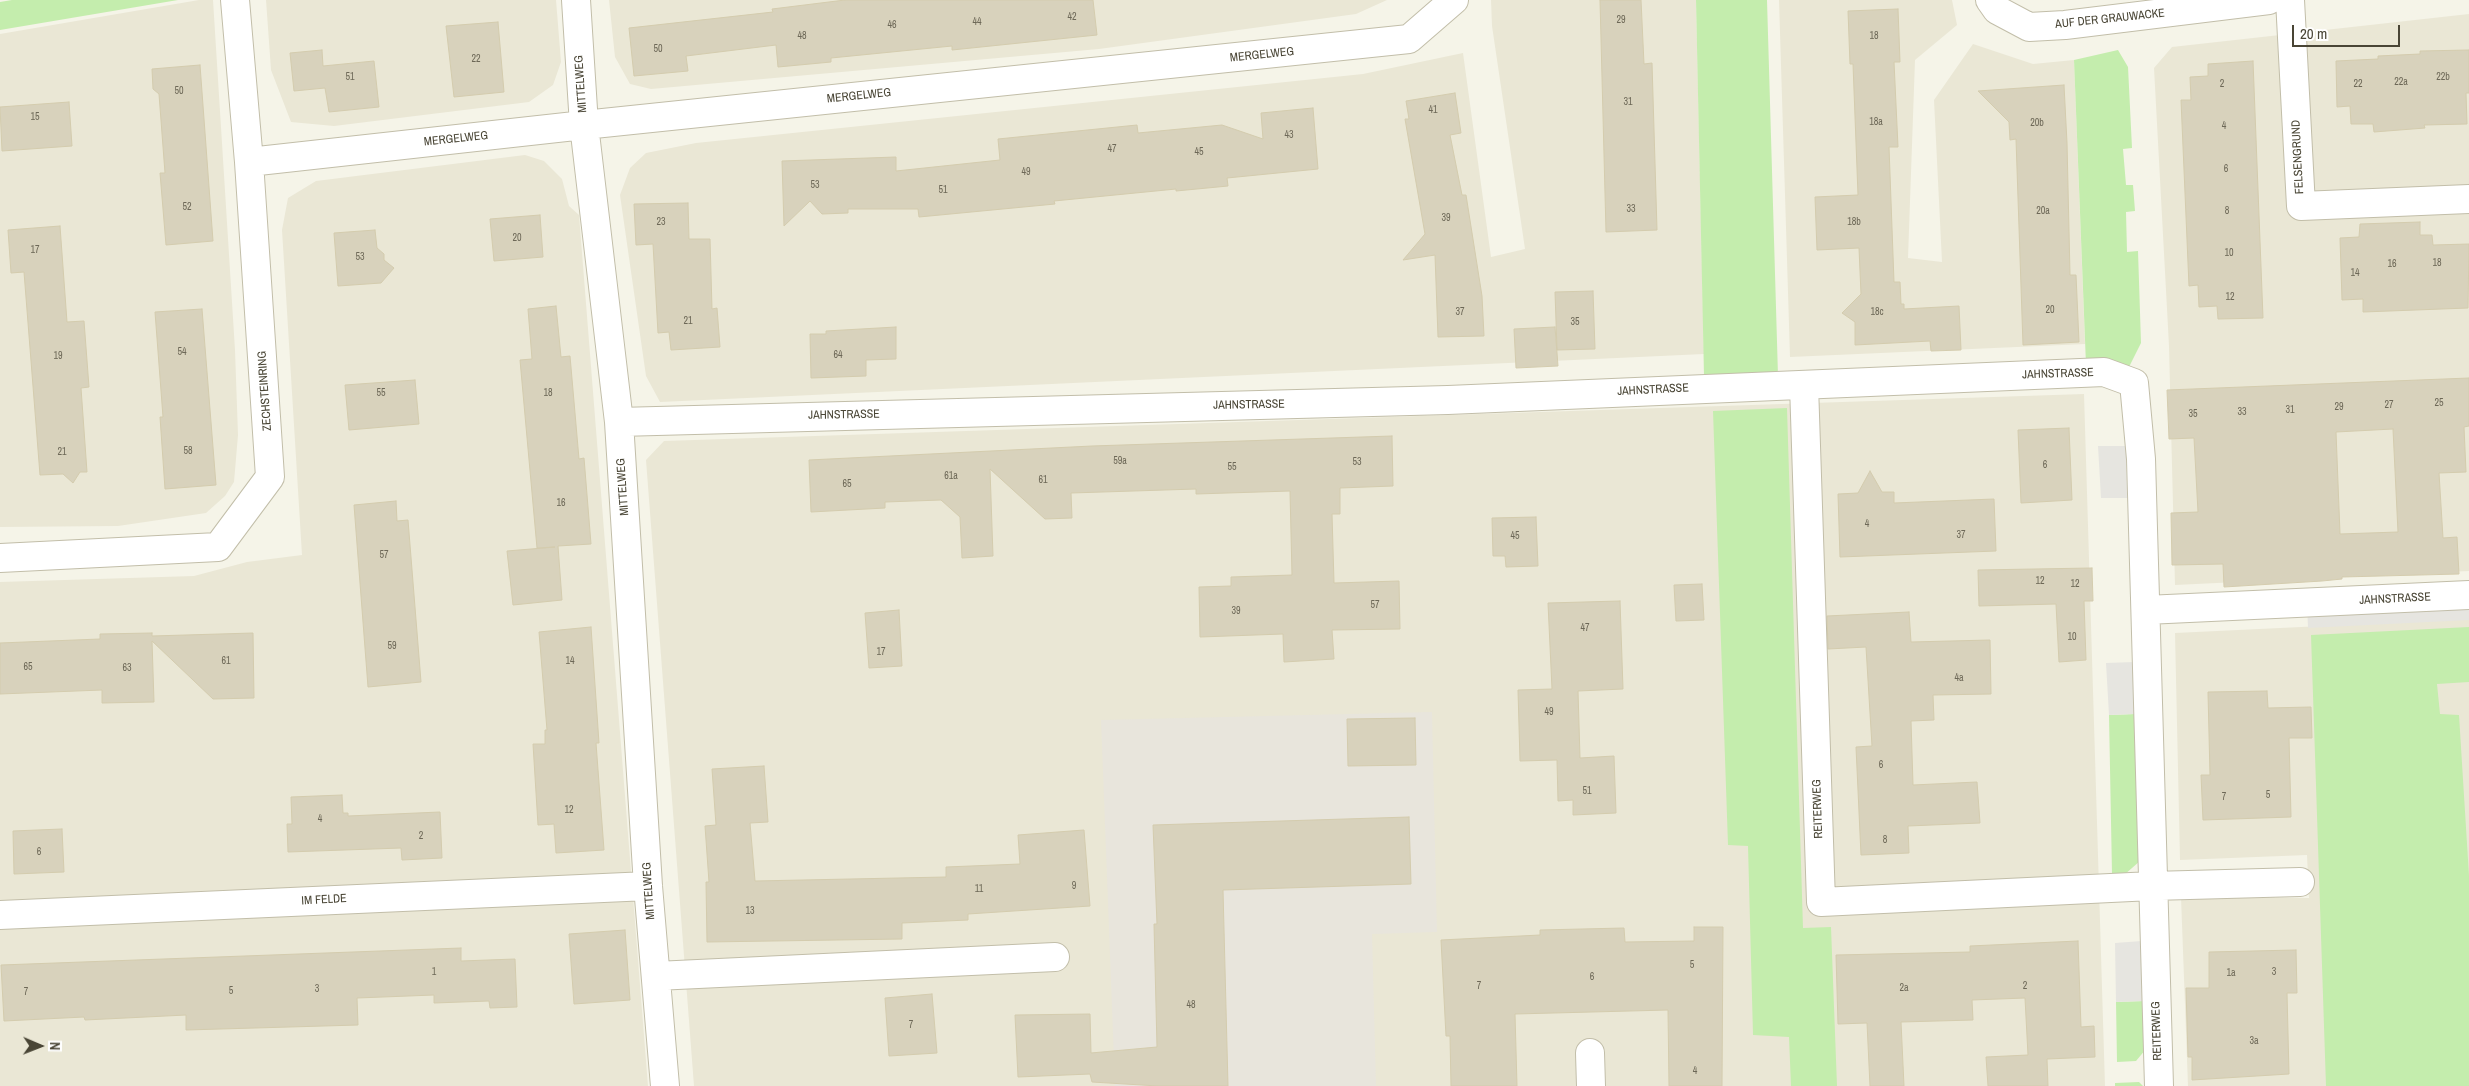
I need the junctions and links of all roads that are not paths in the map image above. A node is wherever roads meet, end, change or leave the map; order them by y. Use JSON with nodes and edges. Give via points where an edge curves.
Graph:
{"nodes":[{"id":1,"x":235,"y":0,"type":"edge"},
{"id":2,"x":576,"y":0,"type":"edge"},
{"id":3,"x":1454,"y":0,"type":"edge"},
{"id":4,"x":1990,"y":0,"type":"edge"},
{"id":5,"x":2269,"y":0,"type":"edge"},
{"id":6,"x":2290,"y":0,"type":"edge"},
{"id":7,"x":584,"y":125,"type":"junction"},
{"id":8,"x":250,"y":162,"type":"junction"},
{"id":9,"x":2469,"y":199,"type":"edge"},
{"id":10,"x":1804,"y":385,"type":"junction"},
{"id":11,"x":619,"y":422,"type":"junction"},
{"id":12,"x":0,"y":558,"type":"edge"},
{"id":13,"x":2469,"y":595,"type":"edge"},
{"id":14,"x":2146,"y":610,"type":"junction"},
{"id":15,"x":2300,"y":882,"type":"dead end"},
{"id":16,"x":648,"y":886,"type":"junction"},
{"id":17,"x":2152,"y":886,"type":"junction"},
{"id":18,"x":0,"y":915,"type":"edge"},
{"id":19,"x":1055,"y":956,"type":"dead end"},
{"id":20,"x":656,"y":976,"type":"junction"},
{"id":21,"x":1590,"y":1053,"type":"dead end"},
{"id":22,"x":665,"y":1086,"type":"edge"},
{"id":23,"x":1591,"y":1086,"type":"edge"},
{"id":24,"x":2159,"y":1086,"type":"edge"}],
"edges":[{"from":1,"to":8,"type":"street","name":"ZECHSTEINRING"},
{"from":2,"to":7,"type":"street","name":"MITTELWEG"},
{"from":3,"to":7,"type":"street","name":"MERGELWEG","via":[[1409,39]]},
{"from":4,"to":5,"type":"street","name":"AUF DER GRAUWACKE","via":[[1997,10],[2029,27]]},
{"from":6,"to":9,"type":"street","name":"FELSENGRUND","via":[[2301,206]]},
{"from":7,"to":8,"type":"street","name":"MERGELWEG"},
{"from":7,"to":11,"type":"street","name":"MITTELWEG"},
{"from":8,"to":12,"type":"street","name":"ZECHSTEINRING","via":[[270,478],[218,548]]},
{"from":10,"to":11,"type":"street","name":"JAHNSTRASSE","via":[[1448,400]]},
{"from":10,"to":14,"type":"street","name":"JAHNSTRASSE","via":[[2104,372],[2134,383],[2141,460]]},
{"from":10,"to":17,"type":"street","name":"REITERWEG","via":[[1821,902]]},
{"from":11,"to":16,"type":"street","name":"MITTELWEG"},
{"from":13,"to":14,"type":"street","name":"JAHNSTRASSE"},
{"from":14,"to":17,"type":"street","name":"REITERWEG"},
{"from":15,"to":17,"type":"street","name":"REITERWEG"},
{"from":16,"to":18,"type":"street","name":"IM FELDE"},
{"from":16,"to":20,"type":"street","name":"MITTELWEG"},
{"from":17,"to":24,"type":"street","name":"REITERWEG"},
{"from":19,"to":20,"type":"street"},
{"from":20,"to":22,"type":"street","name":"MITTELWEG"},
{"from":21,"to":23,"type":"street"}]}
